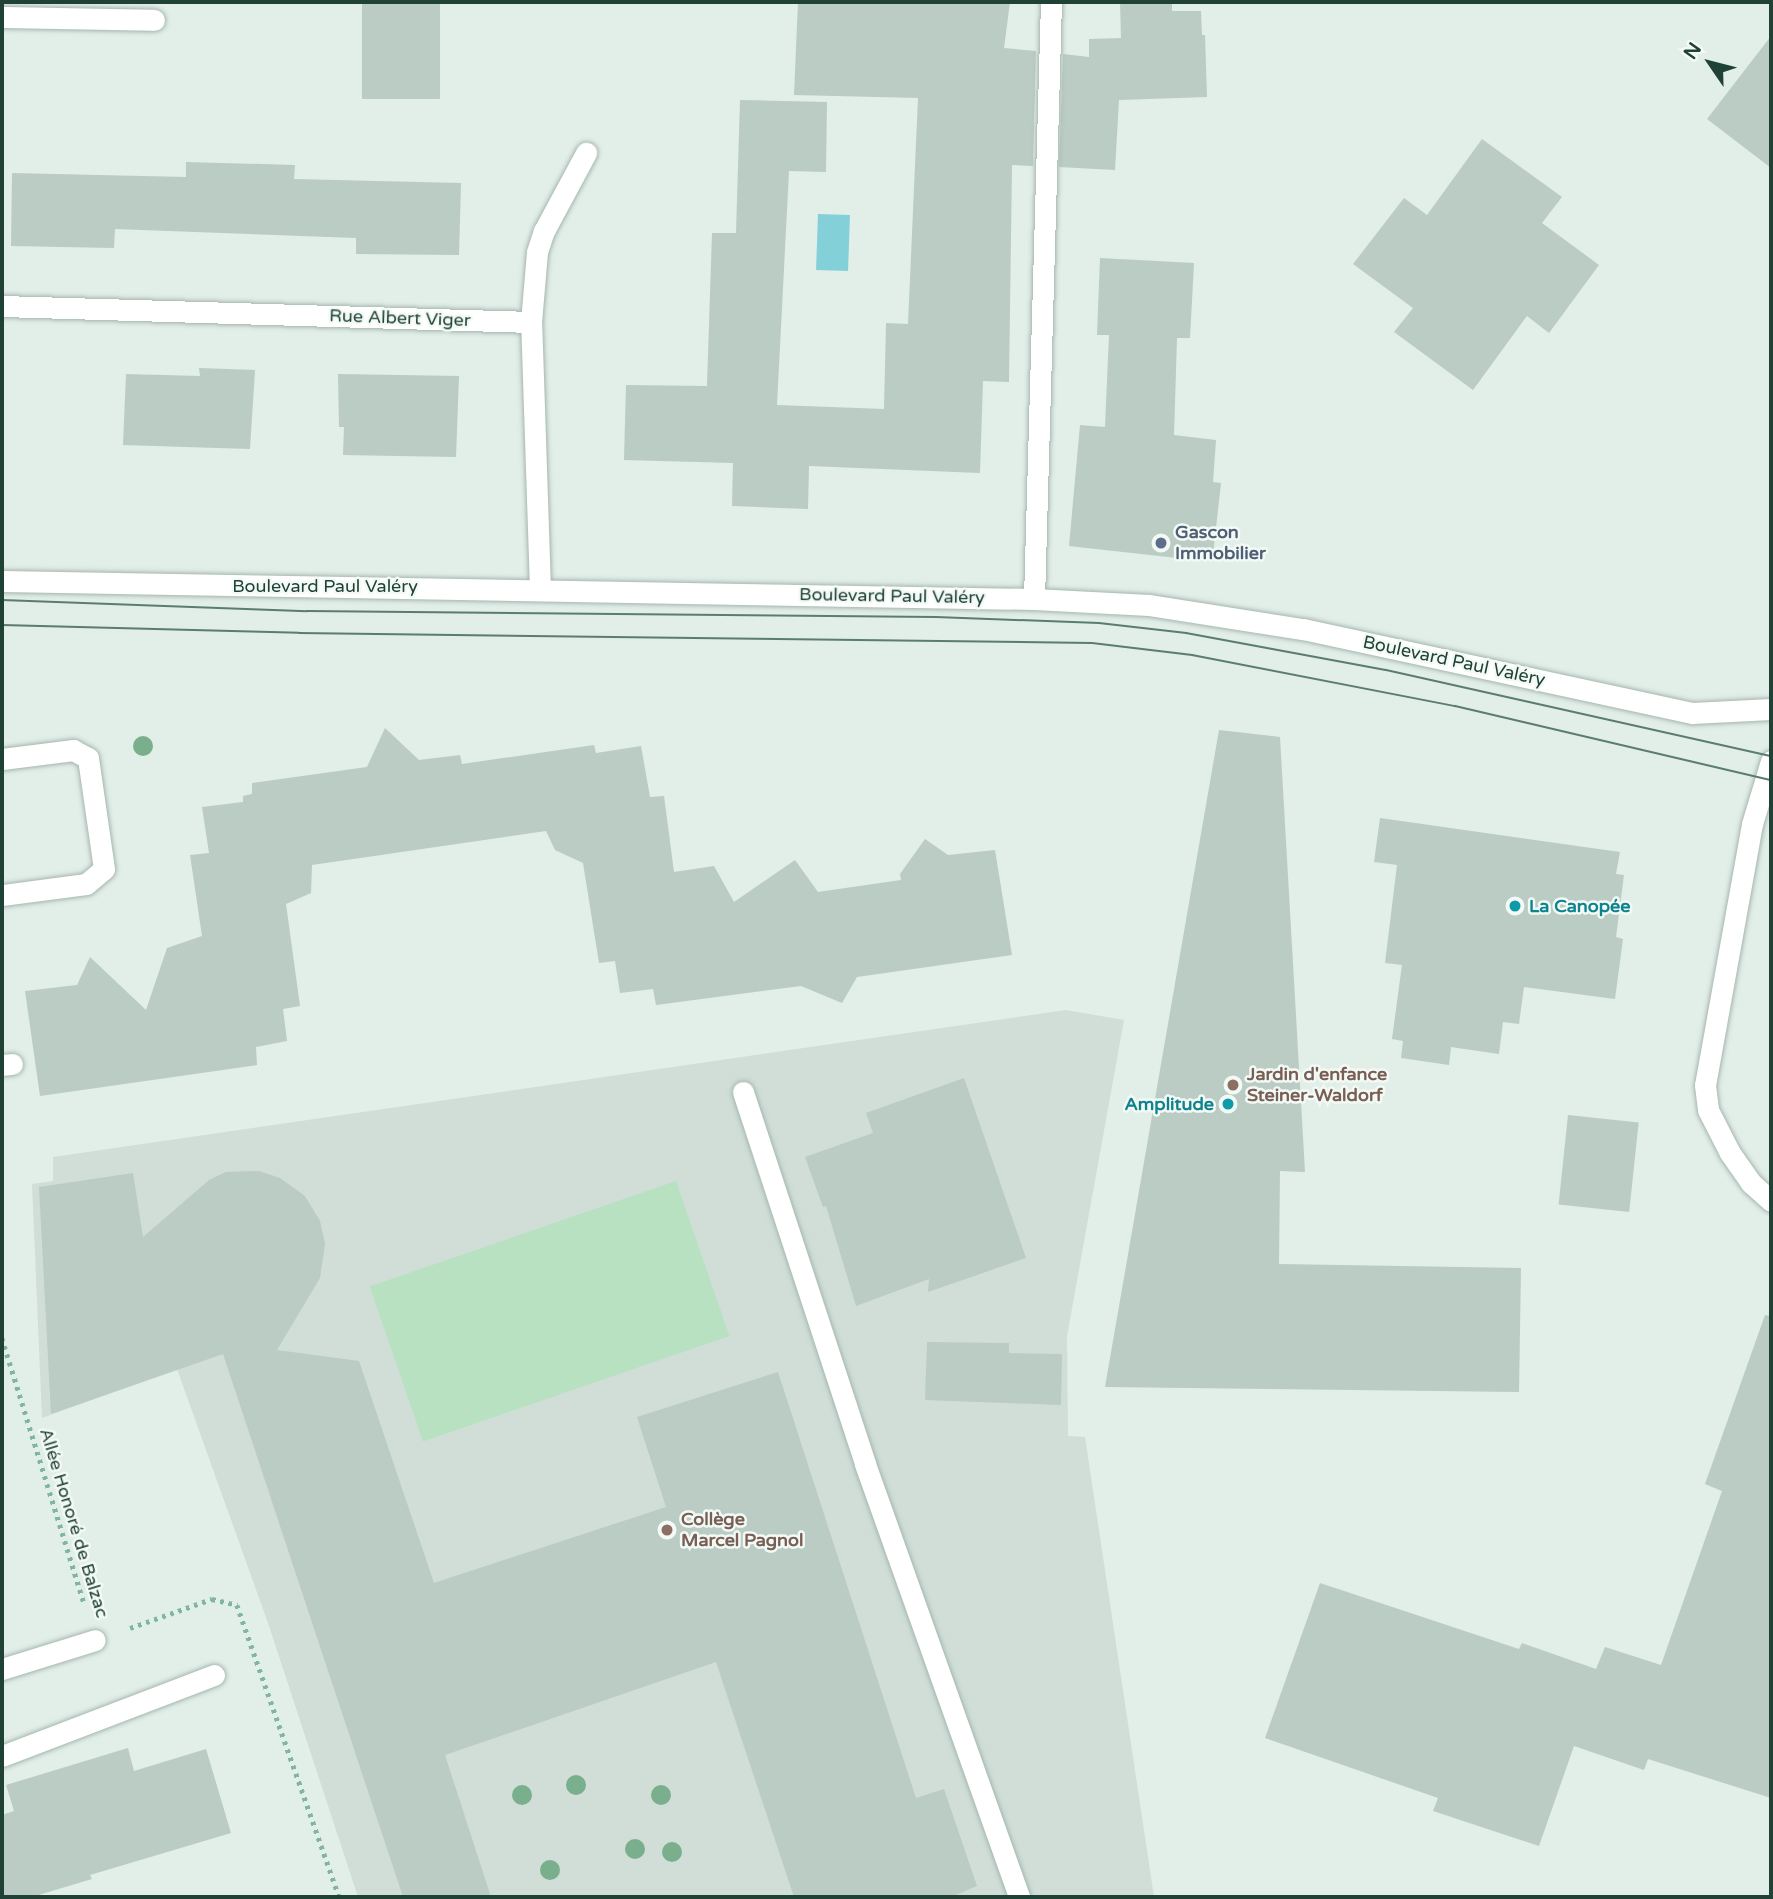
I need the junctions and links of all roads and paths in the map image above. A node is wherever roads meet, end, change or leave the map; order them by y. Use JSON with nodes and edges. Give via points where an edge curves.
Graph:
{"nodes":[{"id":1,"x":1051,"y":2,"type":"edge"},
{"id":2,"x":2,"y":17,"type":"edge"},
{"id":3,"x":153,"y":20,"type":"dead end"},
{"id":4,"x":586,"y":153,"type":"dead end"},
{"id":5,"x":2,"y":306,"type":"edge"},
{"id":6,"x":531,"y":321,"type":"junction"},
{"id":7,"x":2,"y":580,"type":"edge"},
{"id":8,"x":540,"y":589,"type":"junction"},
{"id":9,"x":1034,"y":598,"type":"junction"},
{"id":10,"x":1771,"y":709,"type":"edge"},
{"id":11,"x":2,"y":759,"type":"edge"},
{"id":12,"x":1771,"y":761,"type":"edge"},
{"id":13,"x":2,"y":895,"type":"edge"},
{"id":14,"x":743,"y":1092,"type":"dead end"},
{"id":15,"x":1771,"y":1201,"type":"edge"},
{"id":16,"x":2,"y":1338,"type":"edge"},
{"id":17,"x":95,"y":1640,"type":"junction"},
{"id":18,"x":2,"y":1669,"type":"edge"},
{"id":19,"x":214,"y":1675,"type":"dead end"},
{"id":20,"x":2,"y":1756,"type":"edge"},
{"id":21,"x":339,"y":1897,"type":"edge"},
{"id":22,"x":1019,"y":1897,"type":"edge"}],
"edges":[{"from":1,"to":9,"type":"street"},
{"from":2,"to":3,"type":"street"},
{"from":4,"to":6,"type":"street","via":[[537,252]]},
{"from":5,"to":6,"type":"street","name":"Rue Albert Viger"},
{"from":6,"to":8,"type":"street"},
{"from":7,"to":8,"type":"street","name":"Boulevard Paul Valéry"},
{"from":8,"to":9,"type":"street","name":"Boulevard Paul Valéry"},
{"from":9,"to":10,"type":"street","name":"Boulevard Paul Valéry","via":[[1149,606],[1303,629],[1692,713]]},
{"from":11,"to":13,"type":"street","via":[[73,750],[88,758],[104,869],[86,884]]},
{"from":12,"to":15,"type":"street","via":[[1752,824],[1705,1085],[1708,1110],[1730,1153],[1751,1183]]},
{"from":14,"to":22,"type":"street","via":[[865,1464]]},
{"from":16,"to":17,"type":"path","name":"Allée Honoré de Balzac"},
{"from":17,"to":18,"type":"street"},
{"from":17,"to":21,"type":"path","name":"Allée Honoré de Balzac","via":[[212,1599],[237,1605]]},
{"from":19,"to":20,"type":"street"}]}
